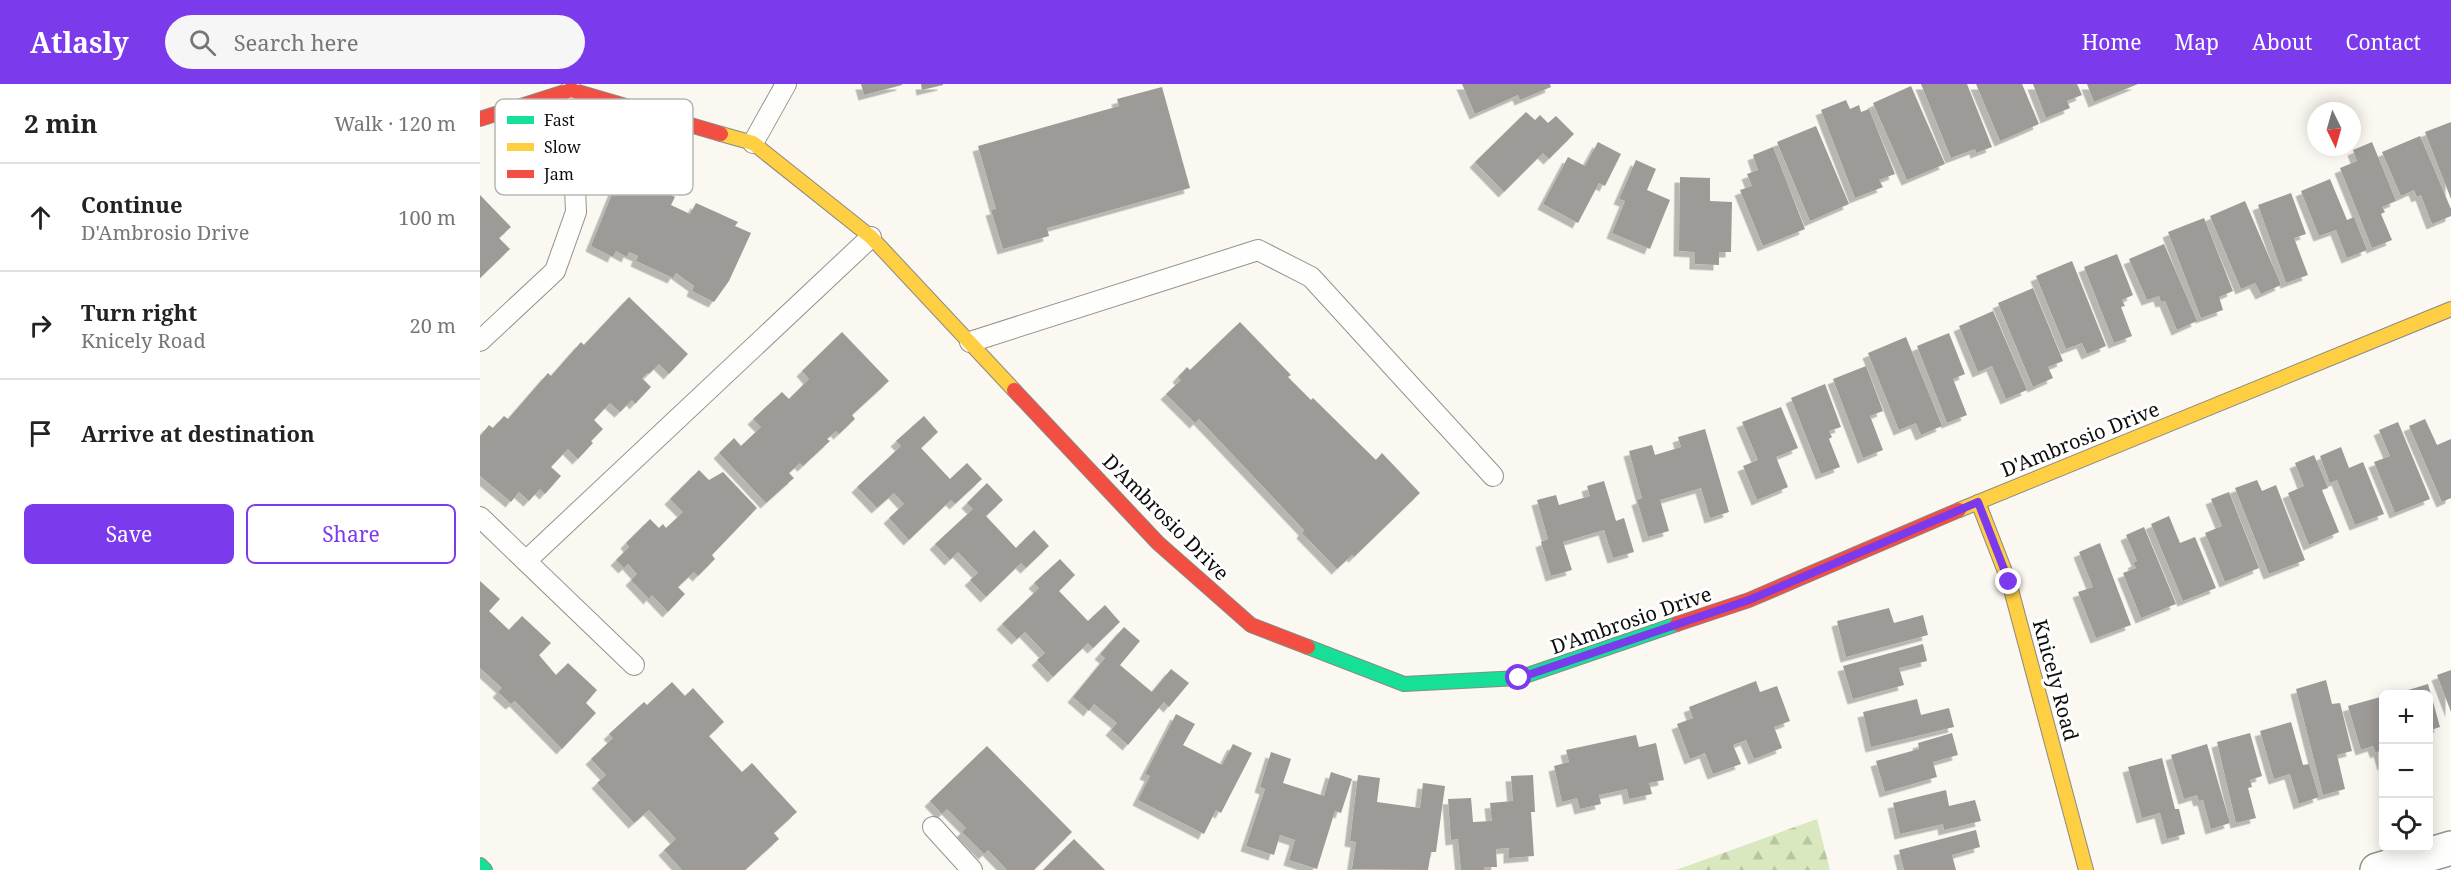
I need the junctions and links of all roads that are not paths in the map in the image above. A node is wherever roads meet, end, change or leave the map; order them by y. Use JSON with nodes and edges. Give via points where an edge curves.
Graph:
{"nodes":[{"id":1,"x":786,"y":84,"type":"edge"},
{"id":2,"x":572,"y":87,"type":"edge"},
{"id":3,"x":538,"y":99,"type":"edge"},
{"id":4,"x":611,"y":99,"type":"edge"},
{"id":5,"x":495,"y":114,"type":"edge"},
{"id":6,"x":480,"y":119,"type":"edge"},
{"id":7,"x":693,"y":124,"type":"edge"},
{"id":8,"x":753,"y":143,"type":"junction"},
{"id":9,"x":575,"y":195,"type":"edge"},
{"id":10,"x":871,"y":237,"type":"junction"},
{"id":11,"x":2451,"y":309,"type":"edge"},
{"id":12,"x":480,"y":341,"type":"edge"},
{"id":13,"x":970,"y":342,"type":"junction"},
{"id":14,"x":1493,"y":476,"type":"dead end"},
{"id":15,"x":1978,"y":502,"type":"junction"},
{"id":16,"x":480,"y":517,"type":"edge"},
{"id":17,"x":526,"y":561,"type":"junction"},
{"id":18,"x":634,"y":665,"type":"dead end"},
{"id":19,"x":933,"y":828,"type":"dead end"},
{"id":20,"x":2451,"y":848,"type":"edge"},
{"id":21,"x":480,"y":865,"type":"edge"},
{"id":22,"x":485,"y":870,"type":"edge"},
{"id":23,"x":972,"y":870,"type":"edge"},
{"id":24,"x":2086,"y":870,"type":"edge"},
{"id":25,"x":2377,"y":870,"type":"edge"}],
"edges":[{"from":1,"to":8,"type":"lane"},
{"from":2,"to":3,"type":"street"},
{"from":2,"to":4,"type":"street","name":"D'Ambrosio Drive"},
{"from":5,"to":6,"type":"street"},
{"from":7,"to":8,"type":"street","name":"D'Ambrosio Drive"},
{"from":8,"to":10,"type":"street","name":"D'Ambrosio Drive"},
{"from":9,"to":12,"type":"lane","via":[[576,212],[555,271]]},
{"from":10,"to":13,"type":"street","name":"D'Ambrosio Drive"},
{"from":10,"to":17,"type":"lane"},
{"from":11,"to":15,"type":"street","name":"D'Ambrosio Drive"},
{"from":13,"to":14,"type":"lane","via":[[1258,250],[1311,277]]},
{"from":13,"to":15,"type":"street","name":"D'Ambrosio Drive","via":[[1158,543],[1251,625],[1404,684],[1519,678],[1749,600]]},
{"from":15,"to":24,"type":"street","name":"Knicely Road","via":[[2009,582]]},
{"from":16,"to":17,"type":"lane"},
{"from":17,"to":18,"type":"lane"},
{"from":19,"to":23,"type":"lane"},
{"from":20,"to":25,"type":"street"},
{"from":21,"to":22,"type":"street"}]}
